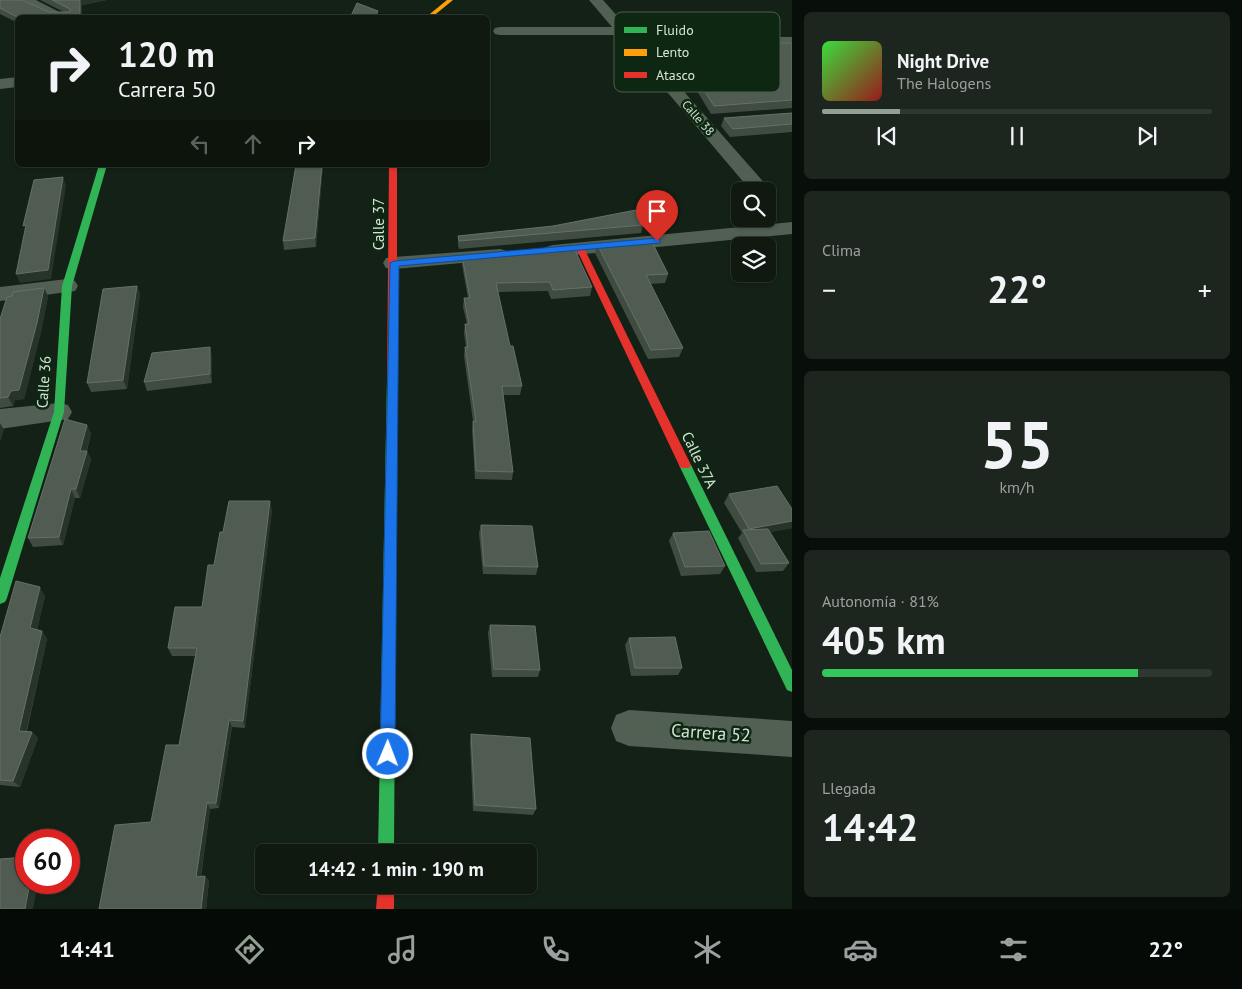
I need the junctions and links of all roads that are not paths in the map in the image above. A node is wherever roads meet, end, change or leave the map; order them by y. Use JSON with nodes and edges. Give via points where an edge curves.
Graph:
{"nodes":[{"id":1,"x":26,"y":0,"type":"edge"},
{"id":2,"x":450,"y":0,"type":"edge"},
{"id":3,"x":596,"y":0,"type":"edge"},
{"id":4,"x":58,"y":15,"type":"edge"},
{"id":5,"x":431,"y":15,"type":"edge"},
{"id":6,"x":614,"y":21,"type":"edge"},
{"id":7,"x":500,"y":31,"type":"dead end"},
{"id":8,"x":614,"y":35,"type":"edge"},
{"id":9,"x":15,"y":82,"type":"edge"},
{"id":10,"x":0,"y":84,"type":"edge"},
{"id":11,"x":676,"y":92,"type":"edge"},
{"id":12,"x":719,"y":120,"type":"dead end"},
{"id":13,"x":701,"y":121,"type":"junction"},
{"id":14,"x":101,"y":167,"type":"edge"},
{"id":15,"x":393,"y":167,"type":"edge"},
{"id":16,"x":778,"y":211,"type":"edge"},
{"id":17,"x":580,"y":248,"type":"junction"},
{"id":18,"x":394,"y":263,"type":"junction"},
{"id":19,"x":67,"y":286,"type":"junction"},
{"id":20,"x":0,"y":294,"type":"edge"},
{"id":21,"x":59,"y":412,"type":"junction"},
{"id":22,"x":0,"y":419,"type":"edge"},
{"id":23,"x":0,"y":598,"type":"edge"},
{"id":24,"x":792,"y":685,"type":"edge"},
{"id":25,"x":629,"y":728,"type":"dead end"},
{"id":26,"x":792,"y":739,"type":"edge"},
{"id":27,"x":386,"y":844,"type":"edge"},
{"id":28,"x":386,"y":894,"type":"edge"},
{"id":29,"x":385,"y":909,"type":"edge"}],
"edges":[{"from":1,"to":4,"type":"street"},
{"from":2,"to":5,"type":"street"},
{"from":3,"to":6,"type":"street","name":"Calle 38"},
{"from":7,"to":8,"type":"street"},
{"from":9,"to":10,"type":"street"},
{"from":11,"to":13,"type":"street","name":"Calle 38"},
{"from":12,"to":13,"type":"street"},
{"from":13,"to":16,"type":"street","name":"Calle 38"},
{"from":14,"to":19,"type":"street","name":"Calle 36"},
{"from":15,"to":18,"type":"street","name":"Calle 37"},
{"from":16,"to":17,"type":"street"},
{"from":17,"to":18,"type":"street"},
{"from":17,"to":24,"type":"street","name":"Calle 37A"},
{"from":18,"to":27,"type":"street","name":"Calle 37"},
{"from":19,"to":20,"type":"street"},
{"from":19,"to":21,"type":"street","name":"Calle 36"},
{"from":21,"to":22,"type":"street"},
{"from":21,"to":23,"type":"street","name":"Calle 36"},
{"from":25,"to":26,"type":"street","name":"Carrera 52"},
{"from":28,"to":29,"type":"street"}]}
